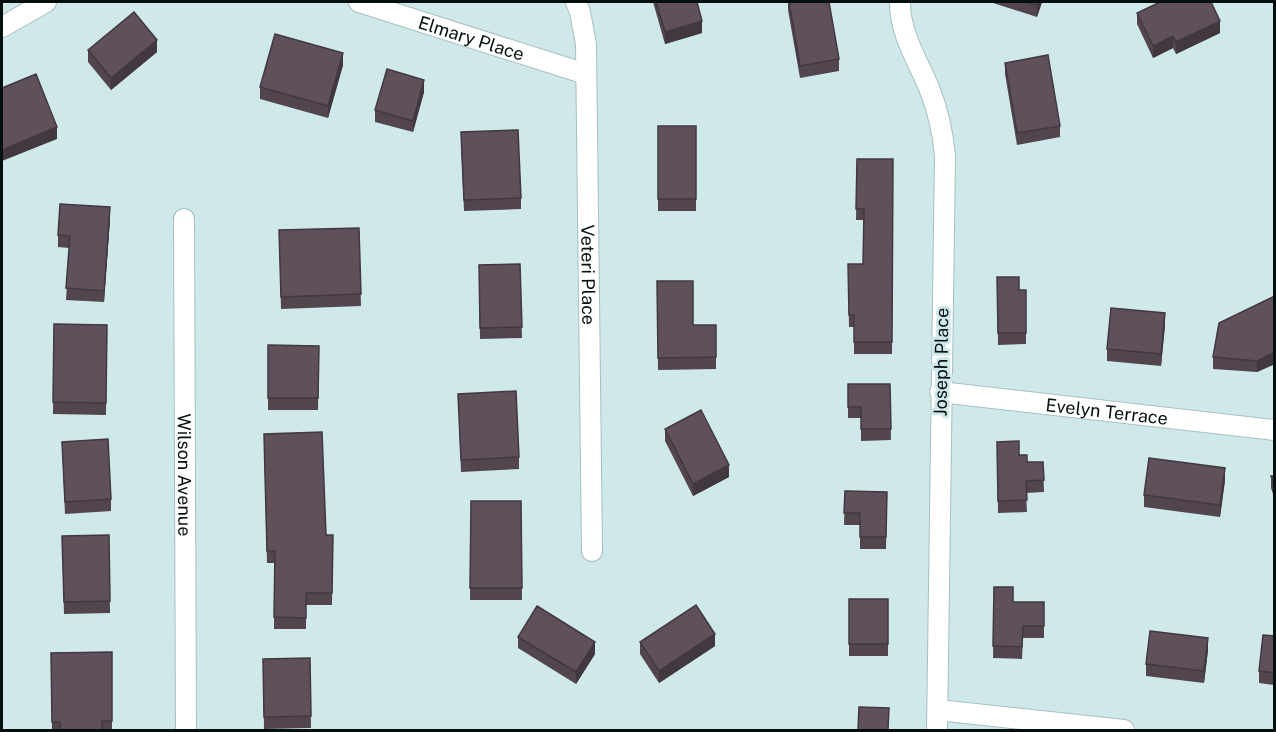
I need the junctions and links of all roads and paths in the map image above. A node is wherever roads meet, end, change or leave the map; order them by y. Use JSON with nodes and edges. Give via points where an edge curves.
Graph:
{"nodes":[{"id":1,"x":46,"y":2,"type":"edge"},
{"id":2,"x":358,"y":2,"type":"edge"},
{"id":3,"x":576,"y":2,"type":"edge"},
{"id":4,"x":900,"y":2,"type":"edge"},
{"id":5,"x":2,"y":27,"type":"edge"},
{"id":6,"x":586,"y":74,"type":"junction"},
{"id":7,"x":184,"y":219,"type":"dead end"},
{"id":8,"x":940,"y":392,"type":"junction"},
{"id":9,"x":1275,"y":430,"type":"edge"},
{"id":10,"x":592,"y":551,"type":"dead end"},
{"id":11,"x":938,"y":710,"type":"junction"},
{"id":12,"x":186,"y":730,"type":"edge"},
{"id":13,"x":937,"y":730,"type":"edge"},
{"id":14,"x":1124,"y":730,"type":"edge"}],
"edges":[{"from":1,"to":5,"type":"street"},
{"from":2,"to":6,"type":"street","name":"Elmary Place"},
{"from":3,"to":6,"type":"street","name":"Veteri Place","via":[[586,45]]},
{"from":4,"to":8,"type":"street","name":"Joseph Place","via":[[906,41],[941,123],[945,156]]},
{"from":6,"to":10,"type":"street","name":"Veteri Place"},
{"from":7,"to":12,"type":"street","name":"Wilson Avenue"},
{"from":8,"to":9,"type":"street","name":"Evelyn Terrace"},
{"from":8,"to":11,"type":"street","name":"Joseph Place"},
{"from":11,"to":13,"type":"street","name":"Joseph Place"},
{"from":11,"to":14,"type":"street"}]}
